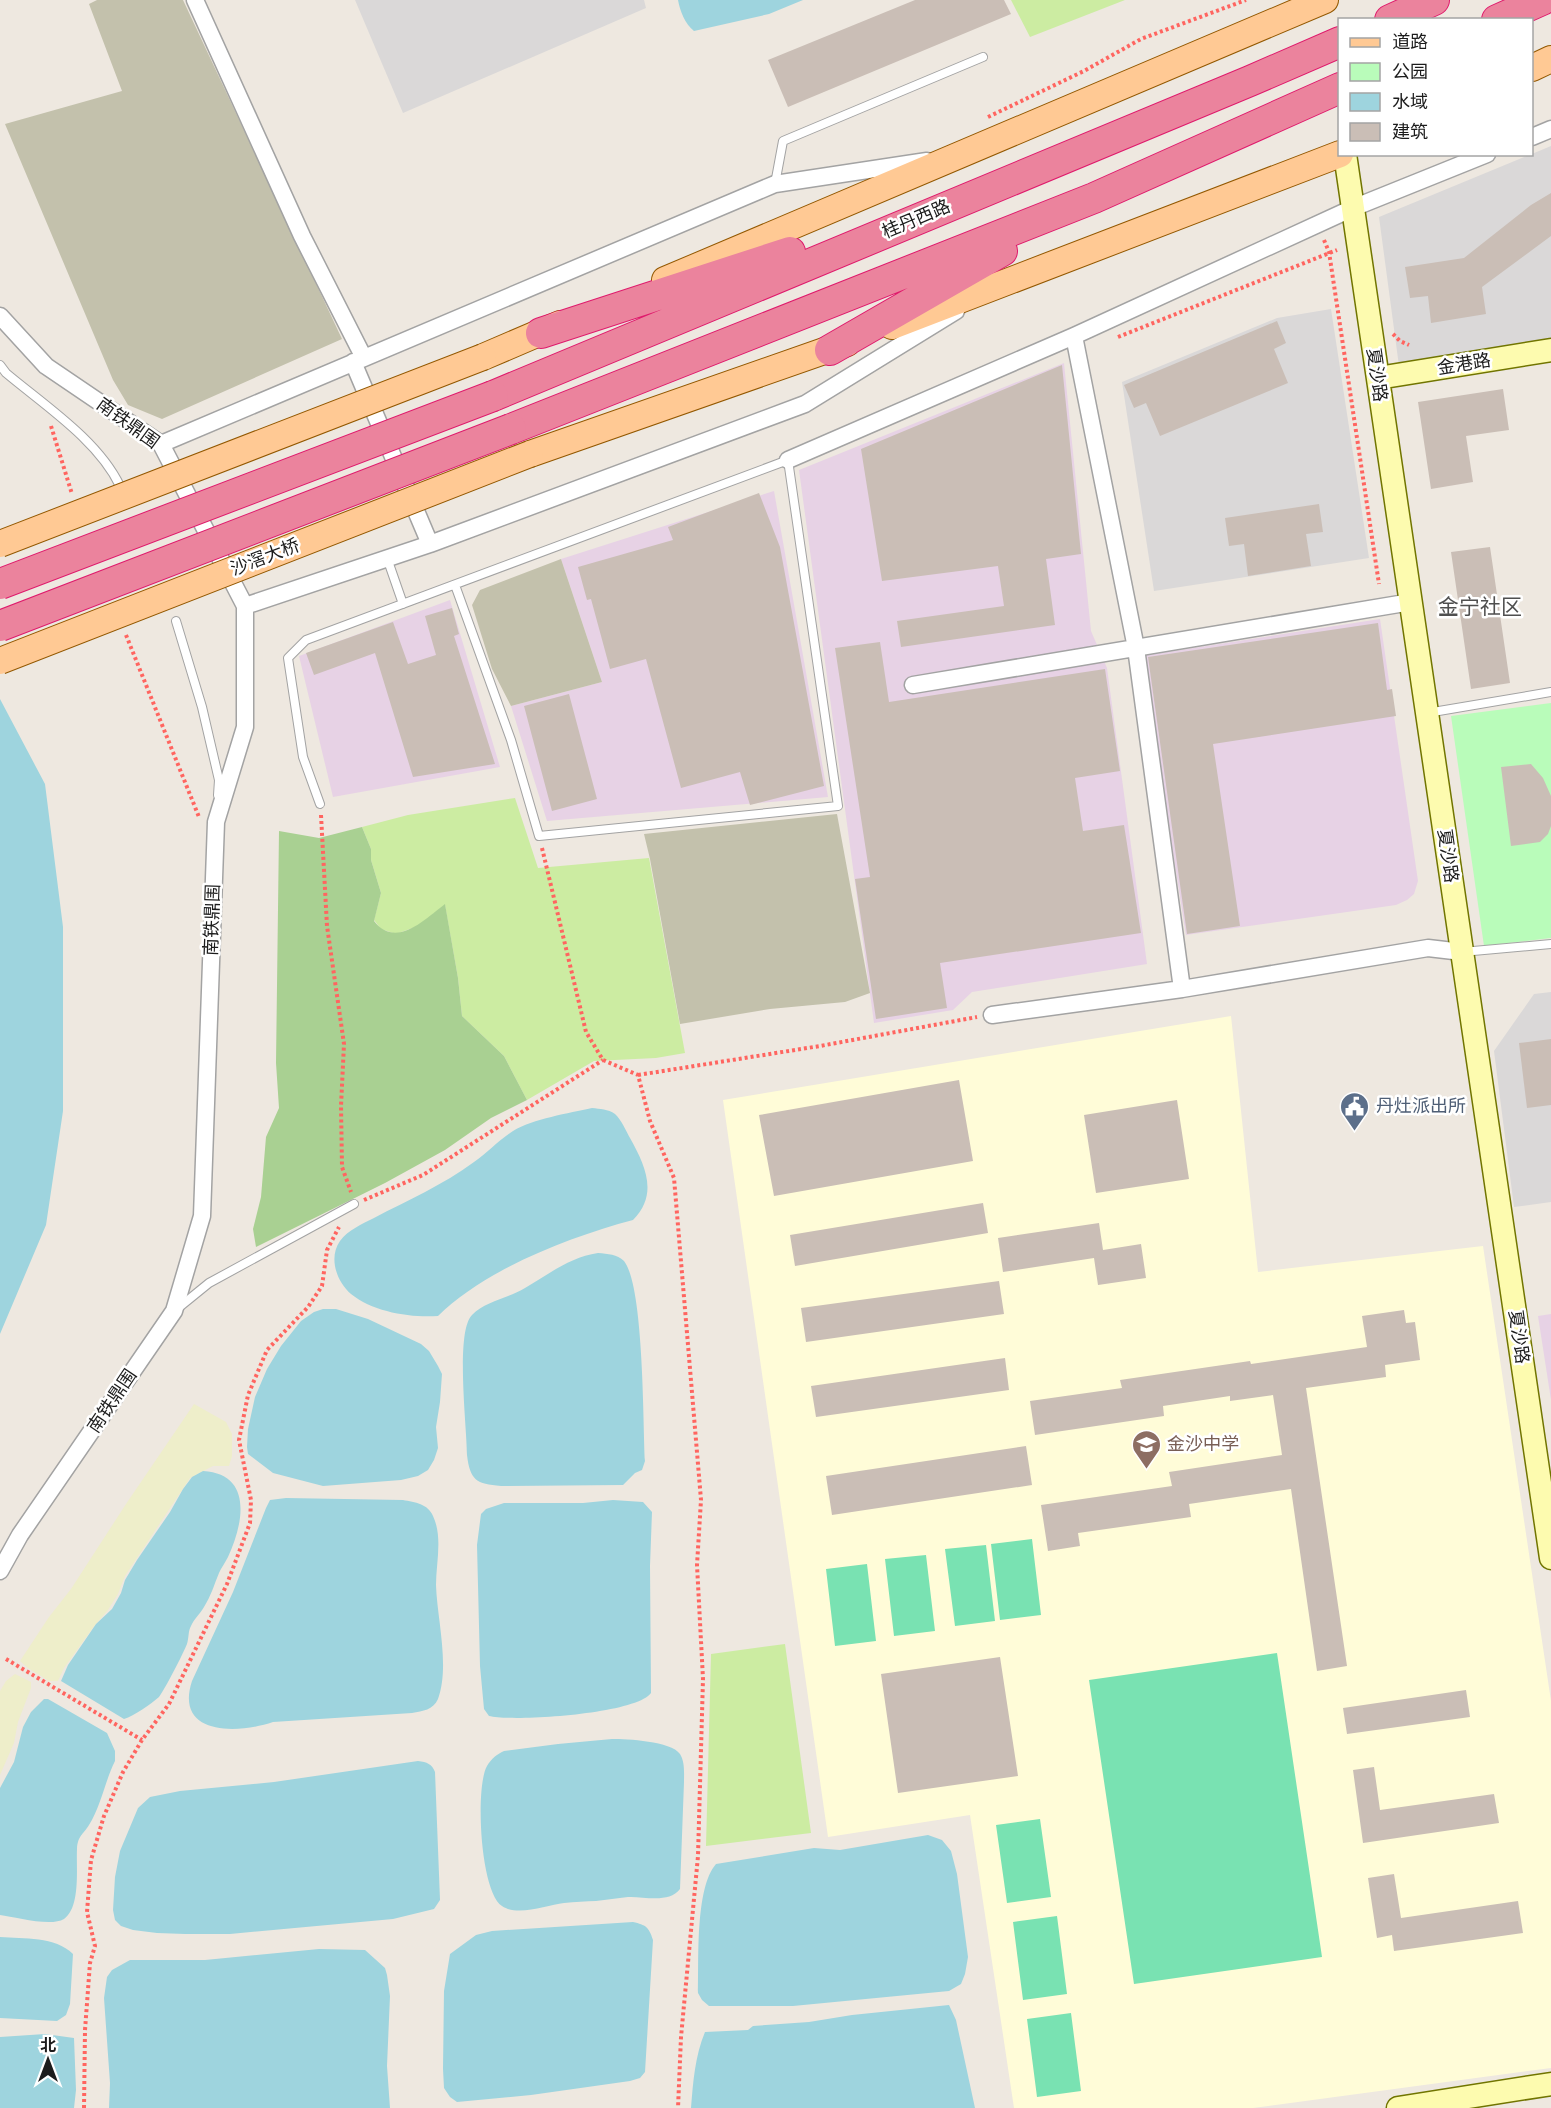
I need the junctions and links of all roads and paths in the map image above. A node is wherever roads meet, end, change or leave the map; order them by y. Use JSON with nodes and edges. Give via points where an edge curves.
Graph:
{"nodes":[{"id":1,"x":195,"y":0,"type":"edge"},
{"id":2,"x":1246,"y":0,"type":"edge"},
{"id":3,"x":1434,"y":0,"type":"edge"},
{"id":4,"x":1542,"y":0,"type":"edge"},
{"id":5,"x":1319,"y":1,"type":"edge"},
{"id":6,"x":1394,"y":18,"type":"edge"},
{"id":7,"x":1502,"y":18,"type":"edge"},
{"id":8,"x":1338,"y":43,"type":"edge"},
{"id":9,"x":983,"y":57,"type":"dead end"},
{"id":10,"x":1551,"y":59,"type":"edge"},
{"id":11,"x":1533,"y":68,"type":"edge"},
{"id":12,"x":1338,"y":89,"type":"edge"},
{"id":13,"x":980,"y":121,"type":"dead end"},
{"id":14,"x":1551,"y":129,"type":"edge"},
{"id":15,"x":1533,"y":137,"type":"edge"},
{"id":16,"x":1338,"y":154,"type":"edge"},
{"id":17,"x":957,"y":156,"type":"junction"},
{"id":18,"x":1345,"y":156,"type":"edge"},
{"id":19,"x":1482,"y":156,"type":"edge"},
{"id":20,"x":775,"y":184,"type":"junction"},
{"id":21,"x":985,"y":190,"type":"junction"},
{"id":22,"x":1094,"y":198,"type":"junction"},
{"id":23,"x":1353,"y":208,"type":"junction"},
{"id":24,"x":1324,"y":240,"type":"dead end"},
{"id":25,"x":1337,"y":249,"type":"dead end"},
{"id":26,"x":1329,"y":252,"type":"junction"},
{"id":27,"x":999,"y":284,"type":"junction"},
{"id":28,"x":0,"y":316,"type":"edge"},
{"id":29,"x":541,"y":333,"type":"junction"},
{"id":30,"x":1074,"y":336,"type":"junction"},
{"id":31,"x":1114,"y":339,"type":"dead end"},
{"id":32,"x":1400,"y":341,"type":"dead end"},
{"id":33,"x":1401,"y":349,"type":"dead end"},
{"id":34,"x":830,"y":350,"type":"junction"},
{"id":35,"x":1551,"y":350,"type":"edge"},
{"id":36,"x":358,"y":360,"type":"junction"},
{"id":37,"x":0,"y":365,"type":"edge"},
{"id":38,"x":1378,"y":378,"type":"junction"},
{"id":39,"x":161,"y":444,"type":"junction"},
{"id":40,"x":788,"y":460,"type":"junction"},
{"id":41,"x":120,"y":486,"type":"dead end"},
{"id":42,"x":0,"y":543,"type":"edge"},
{"id":43,"x":430,"y":544,"type":"junction"},
{"id":44,"x":387,"y":558,"type":"junction"},
{"id":45,"x":0,"y":584,"type":"edge"},
{"id":46,"x":1379,"y":584,"type":"dead end"},
{"id":47,"x":455,"y":585,"type":"junction"},
{"id":48,"x":1411,"y":602,"type":"junction"},
{"id":49,"x":404,"y":604,"type":"junction"},
{"id":50,"x":245,"y":606,"type":"junction"},
{"id":51,"x":176,"y":621,"type":"dead end"},
{"id":52,"x":0,"y":626,"type":"edge"},
{"id":53,"x":1136,"y":648,"type":"junction"},
{"id":54,"x":0,"y":661,"type":"edge"},
{"id":55,"x":914,"y":685,"type":"dead end"},
{"id":56,"x":1551,"y":692,"type":"edge"},
{"id":57,"x":1427,"y":713,"type":"junction"},
{"id":58,"x":320,"y":804,"type":"joint"},
{"id":59,"x":216,"y":822,"type":"junction"},
{"id":60,"x":539,"y":836,"type":"junction"},
{"id":61,"x":1551,"y":944,"type":"edge"},
{"id":62,"x":1462,"y":952,"type":"junction"},
{"id":63,"x":1182,"y":989,"type":"junction"},
{"id":64,"x":992,"y":1015,"type":"joint"},
{"id":65,"x":603,"y":1060,"type":"junction"},
{"id":66,"x":638,"y":1076,"type":"junction"},
{"id":67,"x":354,"y":1204,"type":"junction"},
{"id":68,"x":174,"y":1311,"type":"junction"},
{"id":69,"x":1547,"y":1505,"type":"edge"},
{"id":70,"x":1551,"y":1558,"type":"edge"},
{"id":71,"x":0,"y":1571,"type":"edge"},
{"id":72,"x":6,"y":1659,"type":"dead end"},
{"id":73,"x":142,"y":1740,"type":"junction"},
{"id":74,"x":1551,"y":2084,"type":"edge"},
{"id":75,"x":84,"y":2108,"type":"edge"},
{"id":76,"x":678,"y":2108,"type":"edge"},
{"id":77,"x":1398,"y":2108,"type":"edge"}],
"edges":[{"from":1,"to":36,"type":"street"},
{"from":2,"to":13,"type":"path","via":[[1141,39]]},
{"from":3,"to":6,"type":"highway"},
{"from":4,"to":7,"type":"highway"},
{"from":5,"to":17,"type":"main road"},
{"from":8,"to":21,"type":"highway","name":"桂丹西路"},
{"from":9,"to":20,"type":"lane","via":[[783,141]]},
{"from":10,"to":11,"type":"main road"},
{"from":12,"to":22,"type":"highway"},
{"from":14,"to":15,"type":"street"},
{"from":16,"to":27,"type":"main road","name":"沙滘大桥"},
{"from":17,"to":20,"type":"street"},
{"from":17,"to":29,"type":"main road"},
{"from":18,"to":23,"type":"street","name":"夏沙路"},
{"from":19,"to":23,"type":"street"},
{"from":20,"to":36,"type":"street"},
{"from":21,"to":29,"type":"highway"},
{"from":21,"to":45,"type":"highway","name":"桂丹西路","bridge":true,"via":[[494,396]]},
{"from":22,"to":34,"type":"highway"},
{"from":22,"to":52,"type":"highway","name":"沙滘大桥","bridge":true},
{"from":23,"to":30,"type":"street"},
{"from":23,"to":38,"type":"street","name":"夏沙路"},
{"from":24,"to":26,"type":"path"},
{"from":25,"to":26,"type":"path"},
{"from":26,"to":31,"type":"path"},
{"from":26,"to":46,"type":"path"},
{"from":27,"to":34,"type":"main road","name":"沙滘大桥"},
{"from":27,"to":43,"type":"street","via":[[805,404]]},
{"from":28,"to":39,"type":"street","name":"南铁鼎围","via":[[46,366]]},
{"from":29,"to":42,"type":"main road","bridge":true},
{"from":30,"to":40,"type":"street"},
{"from":30,"to":53,"type":"street"},
{"from":32,"to":33,"type":"path"},
{"from":34,"to":54,"type":"main road","name":"沙滘大桥","bridge":true,"via":[[530,454]]},
{"from":35,"to":38,"type":"street","name":"金港路"},
{"from":36,"to":39,"type":"street"},
{"from":36,"to":43,"type":"street"},
{"from":37,"to":41,"type":"lane","via":[[74,429],[112,470]]},
{"from":38,"to":48,"type":"street","name":"夏沙路"},
{"from":39,"to":50,"type":"street","name":"南铁鼎围"},
{"from":40,"to":47,"type":"lane"},
{"from":40,"to":60,"type":"lane","via":[[838,806]]},
{"from":43,"to":44,"type":"street"},
{"from":44,"to":49,"type":"lane"},
{"from":44,"to":50,"type":"street"},
{"from":47,"to":49,"type":"lane"},
{"from":47,"to":60,"type":"lane","via":[[511,740]]},
{"from":48,"to":53,"type":"street"},
{"from":48,"to":57,"type":"street","name":"夏沙路"},
{"from":49,"to":58,"type":"lane","via":[[306,640],[288,658],[303,757]]},
{"from":50,"to":59,"type":"street","name":"南铁鼎围","via":[[245,728]]},
{"from":51,"to":59,"type":"lane","via":[[219,780]]},
{"from":53,"to":55,"type":"street"},
{"from":53,"to":63,"type":"street"},
{"from":56,"to":57,"type":"lane"},
{"from":57,"to":62,"type":"street","name":"夏沙路"},
{"from":58,"to":67,"type":"path","via":[[327,926],[344,1044],[342,1167]]},
{"from":59,"to":68,"type":"street","name":"南铁鼎围","via":[[202,1216]]},
{"from":60,"to":65,"type":"path","via":[[586,1032]]},
{"from":61,"to":62,"type":"lane"},
{"from":62,"to":63,"type":"street","via":[[1428,948]]},
{"from":62,"to":69,"type":"street","name":"夏沙路"},
{"from":63,"to":64,"type":"street"},
{"from":64,"to":66,"type":"path"},
{"from":65,"to":66,"type":"path"},
{"from":65,"to":67,"type":"path","via":[[423,1175]]},
{"from":66,"to":76,"type":"path","via":[[650,1121],[674,1178],[701,1500],[697,1565],[704,1679],[698,1856]]},
{"from":67,"to":68,"type":"lane","via":[[209,1283]]},
{"from":67,"to":73,"type":"path","via":[[327,1250],[322,1286],[308,1307],[267,1350],[248,1395],[239,1440],[251,1500],[250,1523],[227,1584],[170,1704]]},
{"from":68,"to":71,"type":"street","name":"南铁鼎围","via":[[20,1535]]},
{"from":69,"to":70,"type":"street","name":"夏沙路"},
{"from":72,"to":73,"type":"path"},
{"from":73,"to":75,"type":"path","via":[[104,1816],[91,1860],[87,1912],[95,1946],[85,2030]]},
{"from":74,"to":77,"type":"street"}]}
